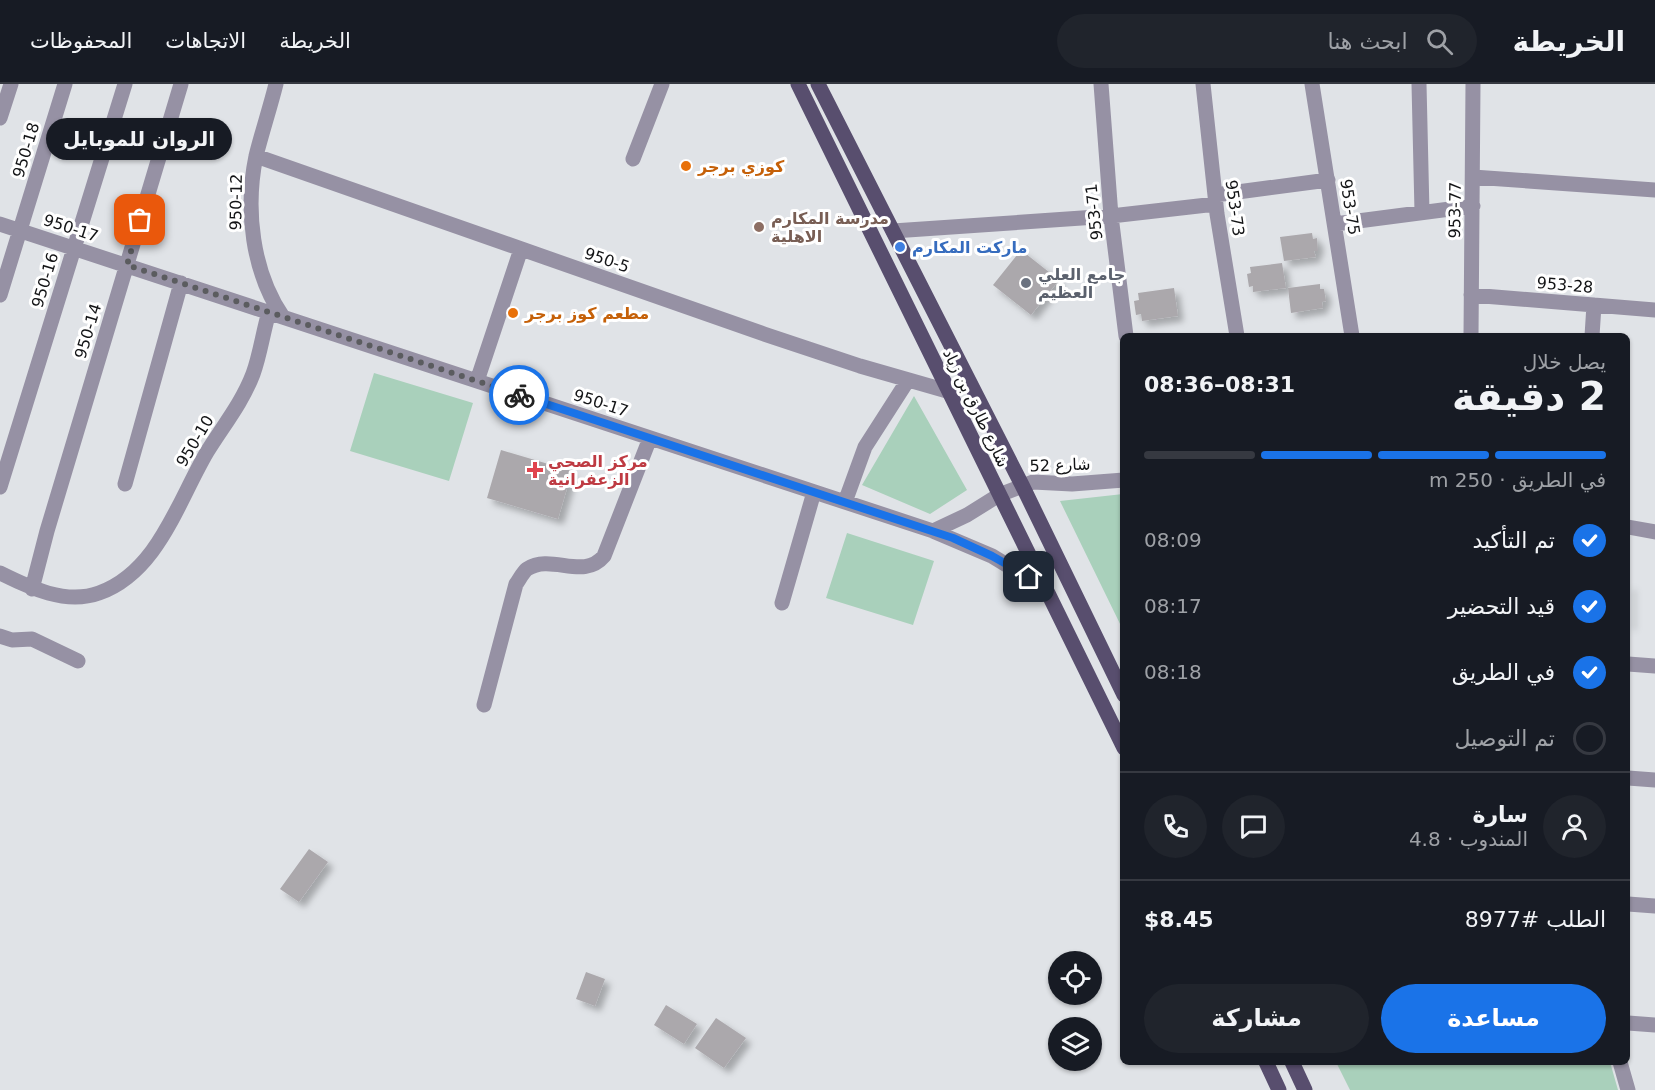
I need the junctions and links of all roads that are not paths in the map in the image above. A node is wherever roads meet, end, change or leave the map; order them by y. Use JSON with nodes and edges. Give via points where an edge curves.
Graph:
{"nodes":[{"id":1,"x":11,"y":84,"type":"edge"},
{"id":2,"x":64,"y":84,"type":"edge"},
{"id":3,"x":125,"y":84,"type":"edge"},
{"id":4,"x":181,"y":84,"type":"edge"},
{"id":5,"x":276,"y":84,"type":"edge"},
{"id":6,"x":662,"y":84,"type":"edge"},
{"id":7,"x":798,"y":84,"type":"edge"},
{"id":8,"x":818,"y":84,"type":"edge"},
{"id":9,"x":1101,"y":84,"type":"edge"},
{"id":10,"x":1203,"y":84,"type":"edge"},
{"id":11,"x":1312,"y":84,"type":"edge"},
{"id":12,"x":1419,"y":84,"type":"edge"},
{"id":13,"x":1473,"y":84,"type":"edge"},
{"id":14,"x":0,"y":118,"type":"edge"},
{"id":15,"x":256,"y":156,"type":"junction"},
{"id":16,"x":633,"y":159,"type":"dead end"},
{"id":17,"x":1473,"y":177,"type":"junction"},
{"id":18,"x":1328,"y":180,"type":"junction"},
{"id":19,"x":1655,"y":190,"type":"edge"},
{"id":20,"x":1215,"y":200,"type":"junction"},
{"id":21,"x":1473,"y":206,"type":"junction"},
{"id":22,"x":1422,"y":212,"type":"junction"},
{"id":23,"x":1111,"y":216,"type":"junction"},
{"id":24,"x":0,"y":224,"type":"edge"},
{"id":25,"x":1335,"y":224,"type":"junction"},
{"id":26,"x":20,"y":230,"type":"junction"},
{"id":27,"x":893,"y":231,"type":"junction"},
{"id":28,"x":74,"y":248,"type":"junction"},
{"id":29,"x":521,"y":249,"type":"junction"},
{"id":30,"x":127,"y":265,"type":"junction"},
{"id":31,"x":181,"y":283,"type":"junction"},
{"id":32,"x":0,"y":295,"type":"edge"},
{"id":33,"x":1472,"y":295,"type":"junction"},
{"id":34,"x":1594,"y":305,"type":"junction"},
{"id":35,"x":1655,"y":310,"type":"edge"},
{"id":36,"x":276,"y":315,"type":"junction"},
{"id":37,"x":1126,"y":333,"type":"edge"},
{"id":38,"x":1237,"y":333,"type":"edge"},
{"id":39,"x":1352,"y":333,"type":"edge"},
{"id":40,"x":1471,"y":333,"type":"edge"},
{"id":41,"x":1593,"y":333,"type":"edge"},
{"id":42,"x":908,"y":380,"type":"junction"},
{"id":43,"x":477,"y":381,"type":"junction"},
{"id":44,"x":947,"y":391,"type":"junction"},
{"id":45,"x":650,"y":438,"type":"junction"},
{"id":46,"x":1120,"y":480,"type":"edge"},
{"id":47,"x":125,"y":484,"type":"dead end"},
{"id":48,"x":1022,"y":485,"type":"junction"},
{"id":49,"x":0,"y":488,"type":"edge"},
{"id":50,"x":814,"y":492,"type":"junction"},
{"id":51,"x":999,"y":495,"type":"junction"},
{"id":52,"x":845,"y":502,"type":"junction"},
{"id":53,"x":1630,"y":527,"type":"edge"},
{"id":54,"x":933,"y":531,"type":"junction"},
{"id":55,"x":1655,"y":532,"type":"edge"},
{"id":56,"x":0,"y":573,"type":"edge"},
{"id":57,"x":32,"y":589,"type":"junction"},
{"id":58,"x":1046,"y":589,"type":"junction"},
{"id":59,"x":782,"y":603,"type":"dead end"},
{"id":60,"x":0,"y":636,"type":"edge"},
{"id":61,"x":78,"y":661,"type":"dead end"},
{"id":62,"x":1630,"y":664,"type":"edge"},
{"id":63,"x":1655,"y":666,"type":"edge"},
{"id":64,"x":1120,"y":686,"type":"edge"},
{"id":65,"x":483,"y":705,"type":"dead end"},
{"id":66,"x":1120,"y":740,"type":"edge"},
{"id":67,"x":1630,"y":778,"type":"edge"},
{"id":68,"x":1655,"y":780,"type":"edge"},
{"id":69,"x":1630,"y":904,"type":"edge"},
{"id":70,"x":1655,"y":906,"type":"edge"},
{"id":71,"x":1630,"y":1023,"type":"edge"},
{"id":72,"x":1655,"y":1025,"type":"edge"},
{"id":73,"x":1267,"y":1065,"type":"edge"},
{"id":74,"x":1293,"y":1065,"type":"edge"},
{"id":75,"x":1621,"y":1065,"type":"edge"},
{"id":76,"x":1279,"y":1090,"type":"edge"},
{"id":77,"x":1305,"y":1090,"type":"edge"},
{"id":78,"x":1628,"y":1090,"type":"edge"}],
"edges":[{"from":1,"to":14,"type":"street"},
{"from":2,"to":26,"type":"street","name":"950-18"},
{"from":3,"to":28,"type":"street","name":"950-16"},
{"from":4,"to":30,"type":"street","name":"950-14"},
{"from":5,"to":15,"type":"street","name":"950-12"},
{"from":6,"to":16,"type":"street"},
{"from":7,"to":44,"type":"main road","name":"شارع طارق بن زياد"},
{"from":8,"to":27,"type":"main road","name":"شارع طارق بن زياد"},
{"from":9,"to":23,"type":"street","name":"953-71"},
{"from":10,"to":20,"type":"street","name":"953-73"},
{"from":11,"to":18,"type":"street","name":"953-75"},
{"from":12,"to":22,"type":"street"},
{"from":13,"to":17,"type":"street","name":"953-77"},
{"from":15,"to":29,"type":"street","name":"950-5"},
{"from":15,"to":36,"type":"street","name":"950-12","via":[[251,199],[254,242]]},
{"from":17,"to":19,"type":"street"},
{"from":17,"to":21,"type":"street","name":"953-77"},
{"from":18,"to":20,"type":"street"},
{"from":18,"to":25,"type":"street","name":"953-75"},
{"from":20,"to":23,"type":"street"},
{"from":20,"to":38,"type":"street","name":"953-73"},
{"from":21,"to":22,"type":"street"},
{"from":21,"to":33,"type":"street","name":"953-77"},
{"from":22,"to":25,"type":"street"},
{"from":23,"to":27,"type":"street"},
{"from":23,"to":37,"type":"street","name":"953-71"},
{"from":24,"to":26,"type":"street","name":"950-17"},
{"from":25,"to":39,"type":"street","name":"953-75"},
{"from":26,"to":28,"type":"street","name":"950-17"},
{"from":26,"to":32,"type":"street","name":"950-18"},
{"from":27,"to":48,"type":"main road","name":"شارع طارق بن زياد"},
{"from":28,"to":30,"type":"street","name":"950-17"},
{"from":28,"to":49,"type":"street","name":"950-16"},
{"from":29,"to":42,"type":"street","name":"950-5"},
{"from":29,"to":43,"type":"street"},
{"from":30,"to":31,"type":"street","name":"950-17"},
{"from":30,"to":57,"type":"street","name":"950-14"},
{"from":31,"to":36,"type":"street","name":"950-17"},
{"from":31,"to":47,"type":"street"},
{"from":33,"to":34,"type":"street","name":"953-28"},
{"from":33,"to":40,"type":"street","name":"953-77"},
{"from":34,"to":35,"type":"street","name":"953-28"},
{"from":34,"to":41,"type":"street"},
{"from":36,"to":43,"type":"street","name":"950-17"},
{"from":36,"to":57,"type":"street","name":"950-10","via":[[238,406],[207,452],[157,545],[130,577],[100,593],[78,598]]},
{"from":42,"to":44,"type":"street","name":"950-5"},
{"from":42,"to":52,"type":"street","via":[[865,447]]},
{"from":43,"to":45,"type":"street","name":"950-17"},
{"from":44,"to":51,"type":"main road","name":"شارع طارق بن زياد"},
{"from":45,"to":50,"type":"street","name":"950-17"},
{"from":45,"to":65,"type":"street","via":[[604,556],[597,564],[544,564],[527,569],[516,584]]},
{"from":46,"to":48,"type":"street","name":"شارع 52","via":[[1072,484],[1042,481]]},
{"from":48,"to":51,"type":"street","name":"شارع 52"},
{"from":48,"to":64,"type":"main road","name":"شارع طارق بن زياد"},
{"from":50,"to":52,"type":"street","name":"950-17"},
{"from":50,"to":59,"type":"street"},
{"from":51,"to":54,"type":"street","name":"شارع 52"},
{"from":51,"to":58,"type":"main road","name":"شارع طارق بن زياد"},
{"from":52,"to":54,"type":"street","name":"950-17"},
{"from":53,"to":55,"type":"street"},
{"from":54,"to":58,"type":"street","name":"950-17","via":[[992,556]]},
{"from":56,"to":57,"type":"street"},
{"from":58,"to":66,"type":"main road","name":"شارع طارق بن زياد"},
{"from":60,"to":61,"type":"street","via":[[32,639]]},
{"from":62,"to":63,"type":"street"},
{"from":67,"to":68,"type":"street"},
{"from":69,"to":70,"type":"street"},
{"from":71,"to":72,"type":"street"},
{"from":73,"to":76,"type":"main road"},
{"from":74,"to":77,"type":"main road"},
{"from":75,"to":78,"type":"street"}]}
